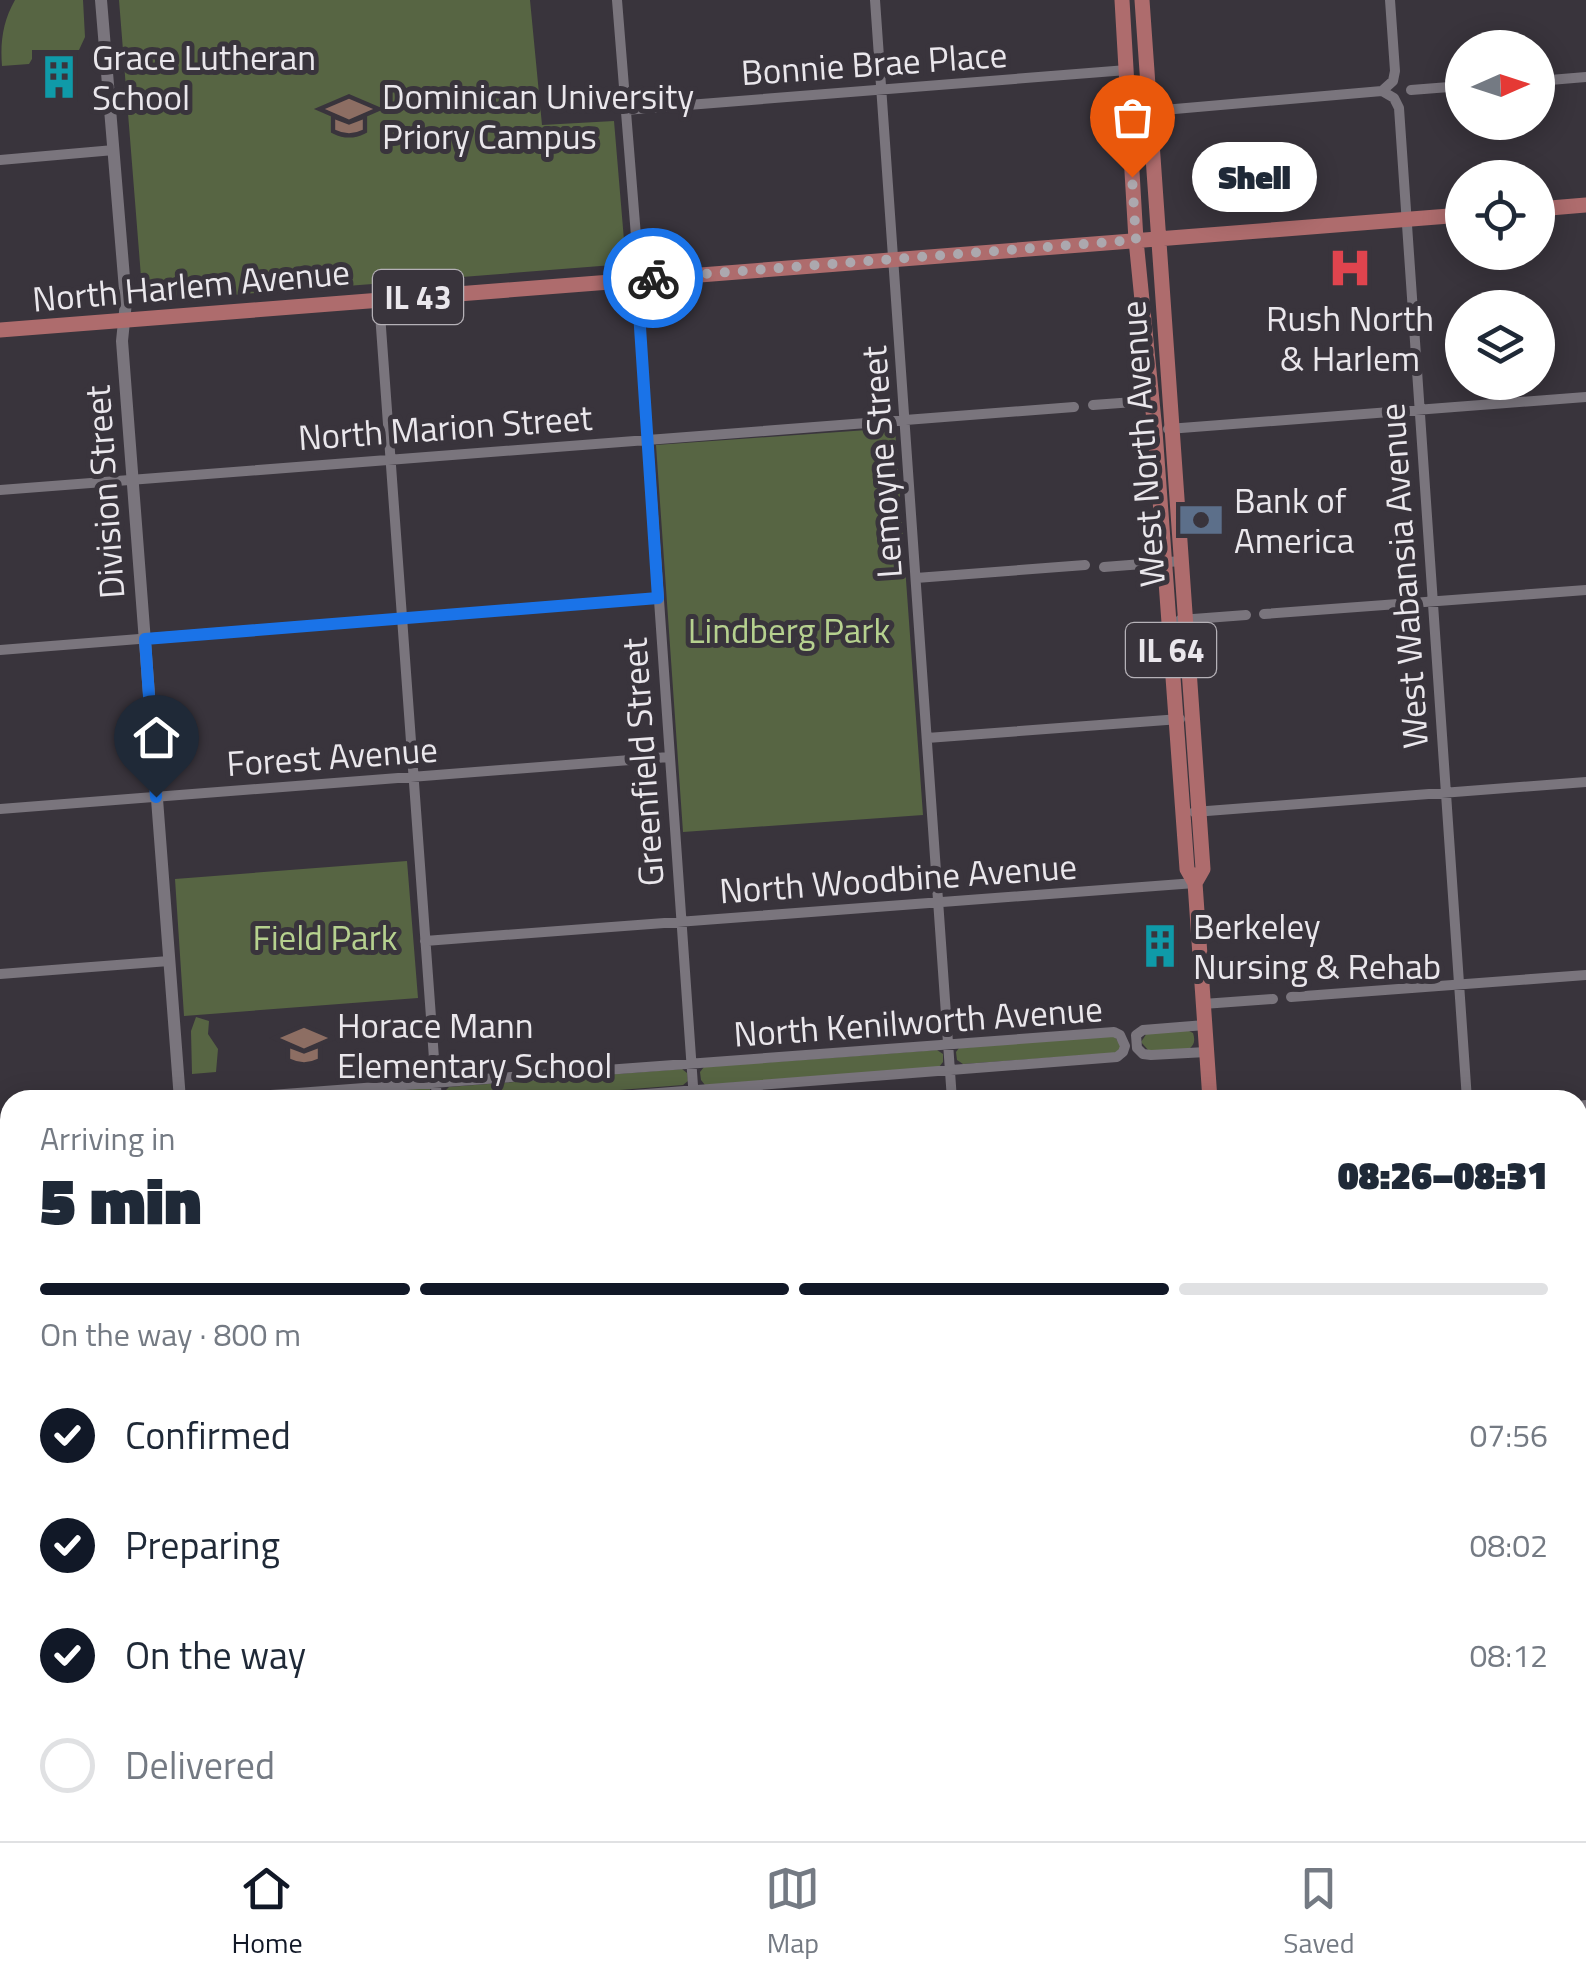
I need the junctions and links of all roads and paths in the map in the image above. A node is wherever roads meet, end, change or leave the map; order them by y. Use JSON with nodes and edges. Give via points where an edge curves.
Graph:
{"nodes":[{"id":1,"x":102,"y":0,"type":"edge"},
{"id":2,"x":617,"y":0,"type":"edge"},
{"id":3,"x":874,"y":0,"type":"edge"},
{"id":4,"x":1122,"y":0,"type":"edge"},
{"id":5,"x":1142,"y":0,"type":"edge"},
{"id":6,"x":1390,"y":0,"type":"edge"},
{"id":7,"x":1127,"y":70,"type":"junction"},
{"id":8,"x":1586,"y":77,"type":"edge"},
{"id":9,"x":1555,"y":80,"type":"edge"},
{"id":10,"x":1445,"y":87,"type":"edge"},
{"id":11,"x":881,"y":89,"type":"junction"},
{"id":12,"x":1411,"y":90,"type":"dead end"},
{"id":13,"x":1382,"y":91,"type":"junction"},
{"id":14,"x":625,"y":110,"type":"junction"},
{"id":15,"x":1150,"y":111,"type":"junction"},
{"id":16,"x":1129,"y":113,"type":"junction"},
{"id":17,"x":114,"y":150,"type":"junction"},
{"id":18,"x":0,"y":160,"type":"edge"},
{"id":19,"x":1586,"y":205,"type":"edge"},
{"id":20,"x":1555,"y":208,"type":"edge"},
{"id":21,"x":1445,"y":216,"type":"edge"},
{"id":22,"x":1406,"y":219,"type":"junction"},
{"id":23,"x":1158,"y":238,"type":"junction"},
{"id":24,"x":1136,"y":240,"type":"junction"},
{"id":25,"x":894,"y":259,"type":"junction"},
{"id":26,"x":638,"y":279,"type":"junction"},
{"id":27,"x":379,"y":300,"type":"junction"},
{"id":28,"x":124,"y":320,"type":"junction"},
{"id":29,"x":0,"y":330,"type":"edge"},
{"id":30,"x":1586,"y":397,"type":"edge"},
{"id":31,"x":1151,"y":401,"type":"junction"},
{"id":32,"x":1093,"y":405,"type":"dead end"},
{"id":33,"x":1074,"y":406,"type":"dead end"},
{"id":34,"x":1419,"y":410,"type":"junction"},
{"id":35,"x":905,"y":419,"type":"junction"},
{"id":36,"x":1163,"y":430,"type":"junction"},
{"id":37,"x":647,"y":440,"type":"junction"},
{"id":38,"x":391,"y":459,"type":"junction"},
{"id":39,"x":133,"y":479,"type":"junction"},
{"id":40,"x":0,"y":490,"type":"edge"},
{"id":41,"x":1172,"y":562,"type":"junction"},
{"id":42,"x":1085,"y":565,"type":"dead end"},
{"id":43,"x":1104,"y":567,"type":"dead end"},
{"id":44,"x":916,"y":578,"type":"junction"},
{"id":45,"x":1586,"y":590,"type":"edge"},
{"id":46,"x":658,"y":598,"type":"junction"},
{"id":47,"x":1432,"y":602,"type":"junction"},
{"id":48,"x":1264,"y":614,"type":"dead end"},
{"id":49,"x":1246,"y":615,"type":"dead end"},
{"id":50,"x":402,"y":618,"type":"junction"},
{"id":51,"x":1177,"y":620,"type":"junction"},
{"id":52,"x":145,"y":639,"type":"junction"},
{"id":53,"x":0,"y":650,"type":"edge"},
{"id":54,"x":1184,"y":719,"type":"junction"},
{"id":55,"x":927,"y":738,"type":"junction"},
{"id":56,"x":669,"y":758,"type":"junction"},
{"id":57,"x":414,"y":777,"type":"junction"},
{"id":58,"x":1586,"y":782,"type":"edge"},
{"id":59,"x":1446,"y":792,"type":"junction"},
{"id":60,"x":156,"y":797,"type":"junction"},
{"id":61,"x":0,"y":809,"type":"edge"},
{"id":62,"x":1191,"y":812,"type":"junction"},
{"id":63,"x":1194,"y":883,"type":"junction"},
{"id":64,"x":938,"y":902,"type":"junction"},
{"id":65,"x":682,"y":921,"type":"junction"},
{"id":66,"x":426,"y":941,"type":"junction"},
{"id":67,"x":169,"y":961,"type":"junction"},
{"id":68,"x":0,"y":974,"type":"edge"},
{"id":69,"x":1586,"y":975,"type":"edge"},
{"id":70,"x":1458,"y":985,"type":"junction"},
{"id":71,"x":1291,"y":998,"type":"dead end"},
{"id":72,"x":1273,"y":999,"type":"dead end"},
{"id":73,"x":1203,"y":1004,"type":"junction"},
{"id":74,"x":1204,"y":1024,"type":"junction"},
{"id":75,"x":948,"y":1044,"type":"junction"},
{"id":76,"x":1206,"y":1052,"type":"junction"},
{"id":77,"x":692,"y":1064,"type":"junction"},
{"id":78,"x":950,"y":1070,"type":"junction"},
{"id":79,"x":436,"y":1083,"type":"junction"},
{"id":80,"x":179,"y":1090,"type":"edge"},
{"id":81,"x":340,"y":1090,"type":"edge"},
{"id":82,"x":436,"y":1090,"type":"edge"},
{"id":83,"x":694,"y":1090,"type":"edge"},
{"id":84,"x":745,"y":1090,"type":"edge"},
{"id":85,"x":951,"y":1090,"type":"edge"},
{"id":86,"x":1209,"y":1090,"type":"edge"},
{"id":87,"x":1465,"y":1090,"type":"edge"}],
"edges":[{"from":1,"to":17,"type":"street","name":"Division Street"},
{"from":2,"to":14,"type":"street","name":"Greenfield Street"},
{"from":3,"to":11,"type":"street","name":"Lemoyne Street"},
{"from":4,"to":7,"type":"main road","number":"IL 64"},
{"from":5,"to":15,"type":"main road","number":"IL 64"},
{"from":6,"to":13,"type":"street","via":[[1395,71]]},
{"from":7,"to":11,"type":"street","name":"Bonnie Brae Place"},
{"from":7,"to":16,"type":"main road","number":"IL 64"},
{"from":8,"to":9,"type":"street"},
{"from":10,"to":12,"type":"street"},
{"from":11,"to":14,"type":"street","name":"Bonnie Brae Place"},
{"from":11,"to":25,"type":"street","name":"Lemoyne Street"},
{"from":13,"to":15,"type":"street"},
{"from":13,"to":22,"type":"street","name":"West Wabansia Avenue","via":[[1400,108]]},
{"from":14,"to":26,"type":"street","name":"Greenfield Street"},
{"from":15,"to":16,"type":"street"},
{"from":15,"to":23,"type":"main road","number":"IL 64"},
{"from":16,"to":24,"type":"main road","number":"IL 64"},
{"from":17,"to":18,"type":"street"},
{"from":17,"to":28,"type":"street","name":"Division Street"},
{"from":19,"to":20,"type":"main road"},
{"from":21,"to":22,"type":"main road","name":"North Harlem Avenue","number":"IL 43"},
{"from":22,"to":23,"type":"main road","name":"North Harlem Avenue","number":"IL 43"},
{"from":22,"to":34,"type":"street","name":"West Wabansia Avenue"},
{"from":23,"to":24,"type":"main road","name":"North Harlem Avenue","number":"IL 43"},
{"from":23,"to":36,"type":"main road","name":"West North Avenue","number":"IL 64"},
{"from":24,"to":25,"type":"main road","name":"North Harlem Avenue","number":"IL 43"},
{"from":24,"to":31,"type":"main road","name":"West North Avenue","number":"IL 64"},
{"from":25,"to":26,"type":"main road","name":"North Harlem Avenue","number":"IL 43"},
{"from":25,"to":35,"type":"street","name":"Lemoyne Street"},
{"from":26,"to":27,"type":"main road","name":"North Harlem Avenue","number":"IL 43"},
{"from":26,"to":37,"type":"street","name":"Greenfield Street"},
{"from":27,"to":28,"type":"main road","name":"North Harlem Avenue","number":"IL 43"},
{"from":27,"to":38,"type":"street"},
{"from":28,"to":29,"type":"main road","name":"North Harlem Avenue","number":"IL 43"},
{"from":28,"to":39,"type":"street","name":"Division Street"},
{"from":30,"to":34,"type":"street"},
{"from":31,"to":32,"type":"street"},
{"from":31,"to":36,"type":"main road","name":"West North Avenue","number":"IL 64"},
{"from":33,"to":35,"type":"street","name":"North Marion Street"},
{"from":34,"to":36,"type":"street"},
{"from":34,"to":47,"type":"street","name":"West Wabansia Avenue"},
{"from":35,"to":37,"type":"street","name":"North Marion Street"},
{"from":35,"to":44,"type":"street","name":"Lemoyne Street"},
{"from":36,"to":41,"type":"main road","name":"West North Avenue","number":"IL 64"},
{"from":37,"to":38,"type":"street","name":"North Marion Street"},
{"from":37,"to":46,"type":"street","name":"Greenfield Street"},
{"from":38,"to":39,"type":"street","name":"North Marion Street"},
{"from":38,"to":50,"type":"street"},
{"from":39,"to":40,"type":"street","name":"North Marion Street"},
{"from":39,"to":52,"type":"street","name":"Division Street"},
{"from":41,"to":43,"type":"street"},
{"from":41,"to":51,"type":"main road","name":"West North Avenue","number":"IL 64"},
{"from":42,"to":44,"type":"street"},
{"from":44,"to":55,"type":"street","name":"Lemoyne Street"},
{"from":45,"to":47,"type":"street"},
{"from":46,"to":50,"type":"street"},
{"from":46,"to":56,"type":"street","name":"Greenfield Street"},
{"from":47,"to":48,"type":"street"},
{"from":47,"to":59,"type":"street","name":"West Wabansia Avenue"},
{"from":49,"to":51,"type":"street"},
{"from":50,"to":52,"type":"street"},
{"from":50,"to":57,"type":"street"},
{"from":51,"to":54,"type":"main road","name":"West North Avenue","number":"IL 64"},
{"from":52,"to":53,"type":"street"},
{"from":52,"to":60,"type":"street","name":"Division Street"},
{"from":54,"to":55,"type":"street"},
{"from":54,"to":62,"type":"main road","name":"West North Avenue","number":"IL 64"},
{"from":55,"to":64,"type":"street","name":"Lemoyne Street"},
{"from":56,"to":57,"type":"street","name":"Forest Avenue"},
{"from":56,"to":65,"type":"street","name":"Greenfield Street"},
{"from":57,"to":60,"type":"street","name":"Forest Avenue"},
{"from":57,"to":66,"type":"street"},
{"from":58,"to":59,"type":"street"},
{"from":59,"to":62,"type":"street"},
{"from":59,"to":70,"type":"street","name":"West Wabansia Avenue"},
{"from":60,"to":61,"type":"street","name":"Forest Avenue"},
{"from":60,"to":67,"type":"street","name":"Division Street"},
{"from":62,"to":63,"type":"main road","name":"West North Avenue","number":"IL 64","via":[[1187,869]]},
{"from":63,"to":64,"type":"street","name":"North Woodbine Avenue"},
{"from":63,"to":73,"type":"main road","name":"West North Avenue","number":"IL 64"},
{"from":64,"to":65,"type":"street","name":"North Woodbine Avenue"},
{"from":64,"to":75,"type":"street","name":"Lemoyne Street"},
{"from":65,"to":66,"type":"street","name":"North Woodbine Avenue"},
{"from":65,"to":77,"type":"street","name":"Greenfield Street"},
{"from":66,"to":79,"type":"street"},
{"from":67,"to":68,"type":"street"},
{"from":67,"to":80,"type":"street","name":"Division Street"},
{"from":69,"to":70,"type":"street"},
{"from":70,"to":71,"type":"street"},
{"from":70,"to":87,"type":"street","name":"West Wabansia Avenue"},
{"from":72,"to":73,"type":"street"},
{"from":73,"to":74,"type":"main road","name":"West North Avenue","number":"IL 64"},
{"from":74,"to":76,"type":"main road","name":"West North Avenue","number":"IL 64"},
{"from":74,"to":76,"type":"street","name":"North Kenilworth Avenue","via":[[1143,1030],[1136,1048],[1143,1054]]},
{"from":75,"to":77,"type":"street","name":"North Kenilworth Avenue"},
{"from":75,"to":78,"type":"street","name":"Lemoyne Street"},
{"from":75,"to":78,"type":"street","name":"North Kenilworth Avenue","via":[[1114,1032],[1125,1046],[1117,1057]]},
{"from":76,"to":86,"type":"main road","name":"West North Avenue","number":"IL 64"},
{"from":77,"to":79,"type":"street","name":"North Kenilworth Avenue"},
{"from":77,"to":83,"type":"street","name":"Greenfield Street"},
{"from":78,"to":84,"type":"street","name":"North Kenilworth Avenue"},
{"from":78,"to":85,"type":"street","name":"Lemoyne Street"},
{"from":79,"to":81,"type":"street","name":"North Kenilworth Avenue"},
{"from":79,"to":82,"type":"street"}]}
